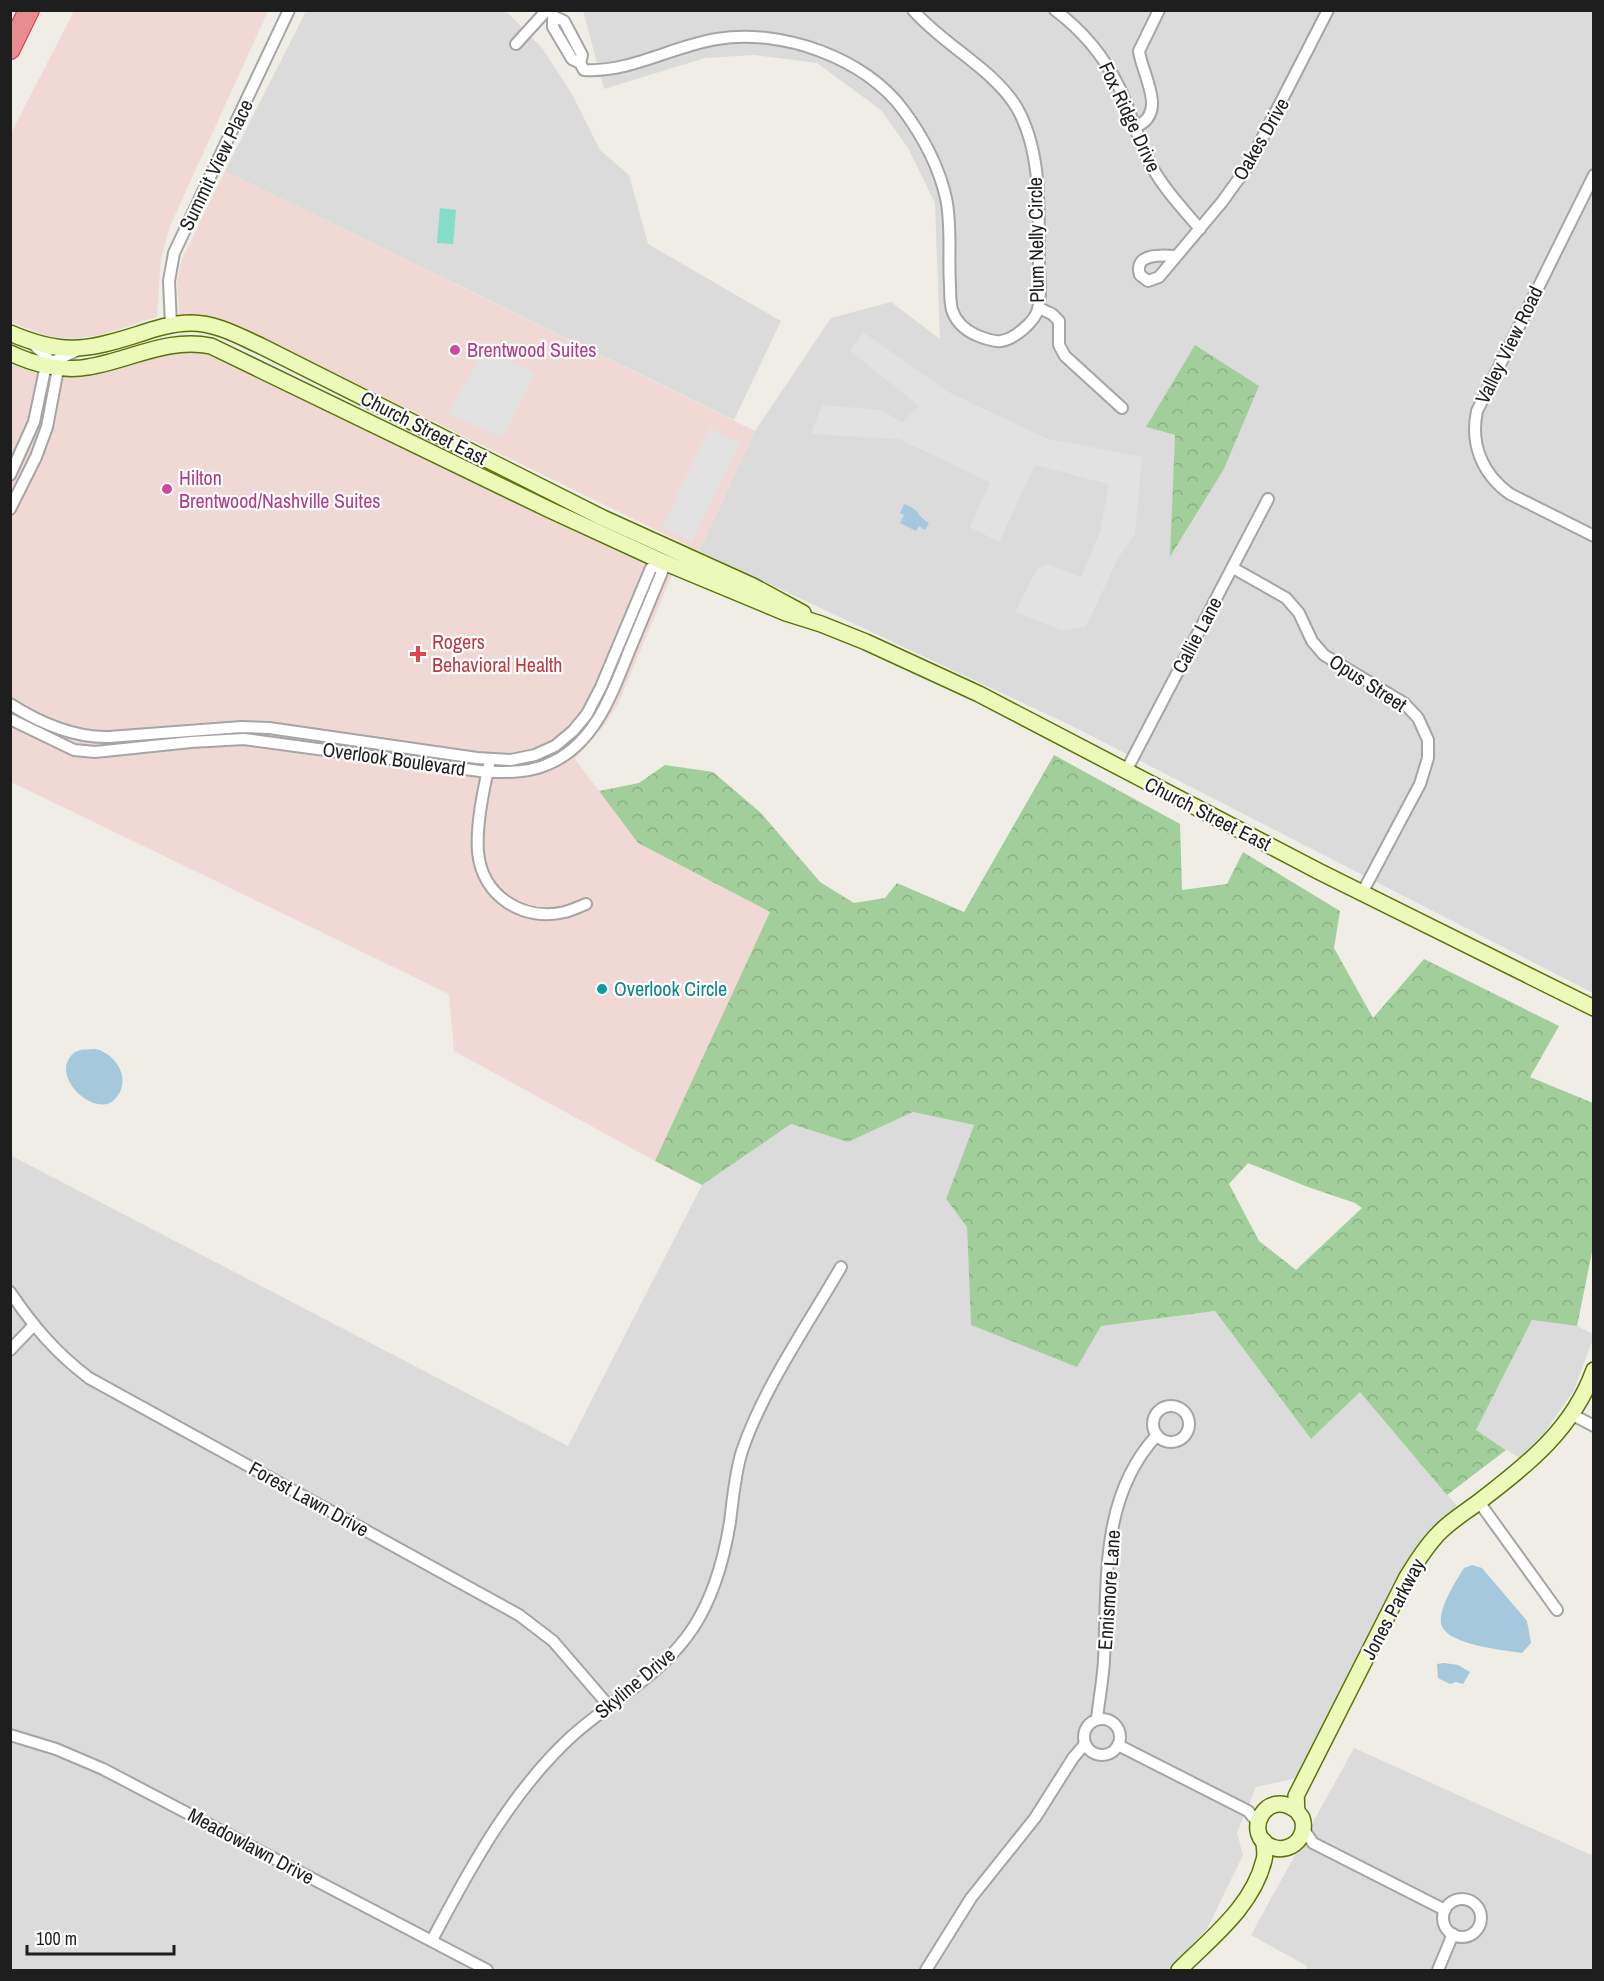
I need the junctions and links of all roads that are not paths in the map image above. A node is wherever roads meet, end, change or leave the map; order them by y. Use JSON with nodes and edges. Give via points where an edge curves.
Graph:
{"nodes":[{"id":1,"x":30,"y":10,"type":"edge"},
{"id":2,"x":289,"y":10,"type":"edge"},
{"id":3,"x":913,"y":10,"type":"edge"},
{"id":4,"x":1055,"y":10,"type":"edge"},
{"id":5,"x":1158,"y":10,"type":"edge"},
{"id":6,"x":1329,"y":10,"type":"edge"},
{"id":7,"x":550,"y":12,"type":"edge"},
{"id":8,"x":516,"y":44,"type":"dead end"},
{"id":9,"x":10,"y":49,"type":"edge"},
{"id":10,"x":1135,"y":127,"type":"junction"},
{"id":11,"x":1593,"y":175,"type":"edge"},
{"id":12,"x":1200,"y":229,"type":"junction"},
{"id":13,"x":1176,"y":256,"type":"dead end"},
{"id":14,"x":1039,"y":308,"type":"junction"},
{"id":15,"x":171,"y":325,"type":"junction"},
{"id":16,"x":10,"y":333,"type":"edge"},
{"id":17,"x":30,"y":341,"type":"junction"},
{"id":18,"x":81,"y":349,"type":"junction"},
{"id":19,"x":10,"y":353,"type":"edge"},
{"id":20,"x":52,"y":365,"type":"junction"},
{"id":21,"x":1122,"y":408,"type":"dead end"},
{"id":22,"x":10,"y":475,"type":"edge"},
{"id":23,"x":1268,"y":499,"type":"dead end"},
{"id":24,"x":10,"y":509,"type":"edge"},
{"id":25,"x":1593,"y":536,"type":"edge"},
{"id":26,"x":660,"y":563,"type":"junction"},
{"id":27,"x":1233,"y":568,"type":"junction"},
{"id":28,"x":821,"y":624,"type":"junction"},
{"id":29,"x":10,"y":704,"type":"edge"},
{"id":30,"x":10,"y":719,"type":"edge"},
{"id":31,"x":490,"y":759,"type":"junction"},
{"id":32,"x":1126,"y":771,"type":"junction"},
{"id":33,"x":487,"y":772,"type":"junction"},
{"id":34,"x":1362,"y":893,"type":"junction"},
{"id":35,"x":586,"y":904,"type":"dead end"},
{"id":36,"x":1593,"y":1008,"type":"edge"},
{"id":37,"x":841,"y":1267,"type":"dead end"},
{"id":38,"x":10,"y":1292,"type":"edge"},
{"id":39,"x":33,"y":1326,"type":"junction"},
{"id":40,"x":10,"y":1350,"type":"edge"},
{"id":41,"x":1592,"y":1380,"type":"edge"},
{"id":42,"x":1571,"y":1414,"type":"junction"},
{"id":43,"x":1593,"y":1426,"type":"edge"},
{"id":44,"x":1157,"y":1436,"type":"dead end"},
{"id":45,"x":1479,"y":1502,"type":"junction"},
{"id":46,"x":1557,"y":1610,"type":"dead end"},
{"id":47,"x":609,"y":1706,"type":"junction"},
{"id":48,"x":1097,"y":1719,"type":"junction"},
{"id":49,"x":10,"y":1735,"type":"edge"},
{"id":50,"x":1085,"y":1744,"type":"junction"},
{"id":51,"x":1118,"y":1745,"type":"junction"},
{"id":52,"x":1297,"y":1803,"type":"junction"},
{"id":53,"x":1257,"y":1815,"type":"junction"},
{"id":54,"x":1303,"y":1828,"type":"junction"},
{"id":55,"x":1313,"y":1843,"type":"junction"},
{"id":56,"x":1295,"y":1844,"type":"junction"},
{"id":57,"x":1271,"y":1845,"type":"junction"},
{"id":58,"x":1445,"y":1910,"type":"junction"},
{"id":59,"x":1454,"y":1934,"type":"junction"},
{"id":60,"x":432,"y":1940,"type":"junction"},
{"id":61,"x":486,"y":1971,"type":"edge"},
{"id":62,"x":926,"y":1971,"type":"edge"},
{"id":63,"x":1179,"y":1971,"type":"edge"},
{"id":64,"x":1438,"y":1971,"type":"edge"}],
"edges":[{"from":1,"to":9,"type":"highway"},
{"from":2,"to":15,"type":"street","name":"Summit View Place","via":[[174,253],[169,274]]},
{"from":3,"to":14,"type":"street","name":"Plum Nelly Circle","via":[[932,31],[1005,91],[1024,121],[1032,146],[1038,196]]},
{"from":4,"to":10,"type":"street","name":"Fox Ridge Drive","via":[[1101,56]]},
{"from":5,"to":10,"type":"street","via":[[1139,53],[1152,108],[1145,121]]},
{"from":6,"to":12,"type":"street","name":"Oakes Drive","via":[[1254,154]]},
{"from":7,"to":8,"type":"street"},
{"from":7,"to":14,"type":"street","name":"Plum Nelly Circle","via":[[564,21],[582,55],[580,63],[584,70],[602,71],[718,38],[770,39],[806,46],[850,64],[875,81],[903,109],[938,172],[948,211],[951,302],[958,323],[977,336],[999,341],[1019,331]]},
{"from":10,"to":12,"type":"street","name":"Fox Ridge Drive","via":[[1158,177]]},
{"from":11,"to":25,"type":"street","name":"Valley View Road","via":[[1477,411],[1474,427],[1480,458],[1498,485]]},
{"from":12,"to":13,"type":"street","name":"Oakes Drive"},
{"from":14,"to":21,"type":"street","via":[[1059,321],[1059,345],[1065,356]]},
{"from":15,"to":18,"type":"main road","name":"Church Street East"},
{"from":15,"to":28,"type":"main road","name":"Church Street East","via":[[210,325],[239,336],[603,518],[788,603]]},
{"from":16,"to":17,"type":"main road","name":"Church Street East"},
{"from":17,"to":18,"type":"main road","name":"Church Street East"},
{"from":17,"to":20,"type":"street"},
{"from":18,"to":20,"type":"street"},
{"from":19,"to":20,"type":"main road","name":"Church Street East"},
{"from":20,"to":22,"type":"street","via":[[34,422]]},
{"from":20,"to":24,"type":"street","via":[[54,396],[47,427]]},
{"from":20,"to":26,"type":"main road","name":"Church Street East","via":[[86,368],[175,344],[211,346]]},
{"from":23,"to":27,"type":"street","name":"Callie Lane"},
{"from":26,"to":28,"type":"main road","name":"Church Street East"},
{"from":26,"to":31,"type":"street","name":"Overlook Boulevard","via":[[651,568],[601,687],[573,731],[555,746],[535,755]]},
{"from":26,"to":33,"type":"street","name":"Overlook Boulevard","via":[[662,572],[612,694],[595,725],[577,746],[546,765],[520,772]]},
{"from":27,"to":32,"type":"street","name":"Callie Lane"},
{"from":27,"to":34,"type":"street","name":"Opus Street","via":[[1286,598],[1324,655],[1404,704],[1419,718],[1428,740],[1428,758],[1420,784]]},
{"from":28,"to":32,"type":"main road","name":"Church Street East","via":[[979,694]]},
{"from":29,"to":31,"type":"street","name":"Overlook Boulevard","via":[[63,730],[88,736],[269,728]]},
{"from":30,"to":33,"type":"street","name":"Overlook Boulevard","via":[[74,750],[95,752],[244,739]]},
{"from":31,"to":33,"type":"street"},
{"from":32,"to":34,"type":"main road","name":"Church Street East"},
{"from":33,"to":35,"type":"street","via":[[478,850],[482,874],[493,891],[508,904],[532,914],[567,912]]},
{"from":34,"to":36,"type":"main road","name":"Church Street East"},
{"from":37,"to":47,"type":"street","name":"Skyline Drive","via":[[750,1430],[741,1453],[724,1556],[704,1610],[662,1664]]},
{"from":38,"to":39,"type":"street","name":"Forest Lawn Drive"},
{"from":39,"to":40,"type":"street"},
{"from":39,"to":47,"type":"street","name":"Forest Lawn Drive","via":[[58,1353],[103,1386],[526,1619],[563,1651]]},
{"from":41,"to":42,"type":"main road","name":"Jones Parkway"},
{"from":42,"to":43,"type":"street"},
{"from":42,"to":45,"type":"main road","name":"Jones Parkway","via":[[1530,1463]]},
{"from":44,"to":48,"type":"street","name":"Ennismore Lane","via":[[1134,1464],[1112,1528]]},
{"from":45,"to":46,"type":"street"},
{"from":45,"to":52,"type":"main road","name":"Jones Parkway","via":[[1438,1534],[1407,1577]]},
{"from":47,"to":60,"type":"street","name":"Skyline Drive","via":[[560,1748],[531,1782],[472,1864]]},
{"from":48,"to":50,"type":"street","via":[[1085,1728]]},
{"from":48,"to":51,"type":"street","via":[[1116,1724]]},
{"from":49,"to":60,"type":"street","name":"Meadowlawn Drive","via":[[103,1769]]},
{"from":50,"to":51,"type":"street","via":[[1090,1751],[1102,1755]]},
{"from":50,"to":62,"type":"street","via":[[1035,1818],[971,1898]]},
{"from":51,"to":53,"type":"street"},
{"from":52,"to":53,"type":"main road","via":[[1271,1806]]},
{"from":52,"to":54,"type":"main road"},
{"from":53,"to":57,"type":"main road","via":[[1260,1835]]},
{"from":54,"to":55,"type":"street"},
{"from":54,"to":56,"type":"main road"},
{"from":55,"to":56,"type":"street"},
{"from":55,"to":58,"type":"street"},
{"from":56,"to":57,"type":"main road","via":[[1288,1848]]},
{"from":57,"to":63,"type":"main road","via":[[1248,1896]]},
{"from":58,"to":59,"type":"street","via":[[1446,1927]]},
{"from":58,"to":59,"type":"street","via":[[1461,1899],[1473,1903],[1480,1913],[1480,1925],[1472,1934]]},
{"from":59,"to":64,"type":"street"},
{"from":60,"to":61,"type":"street","name":"Meadowlawn Drive"}]}
